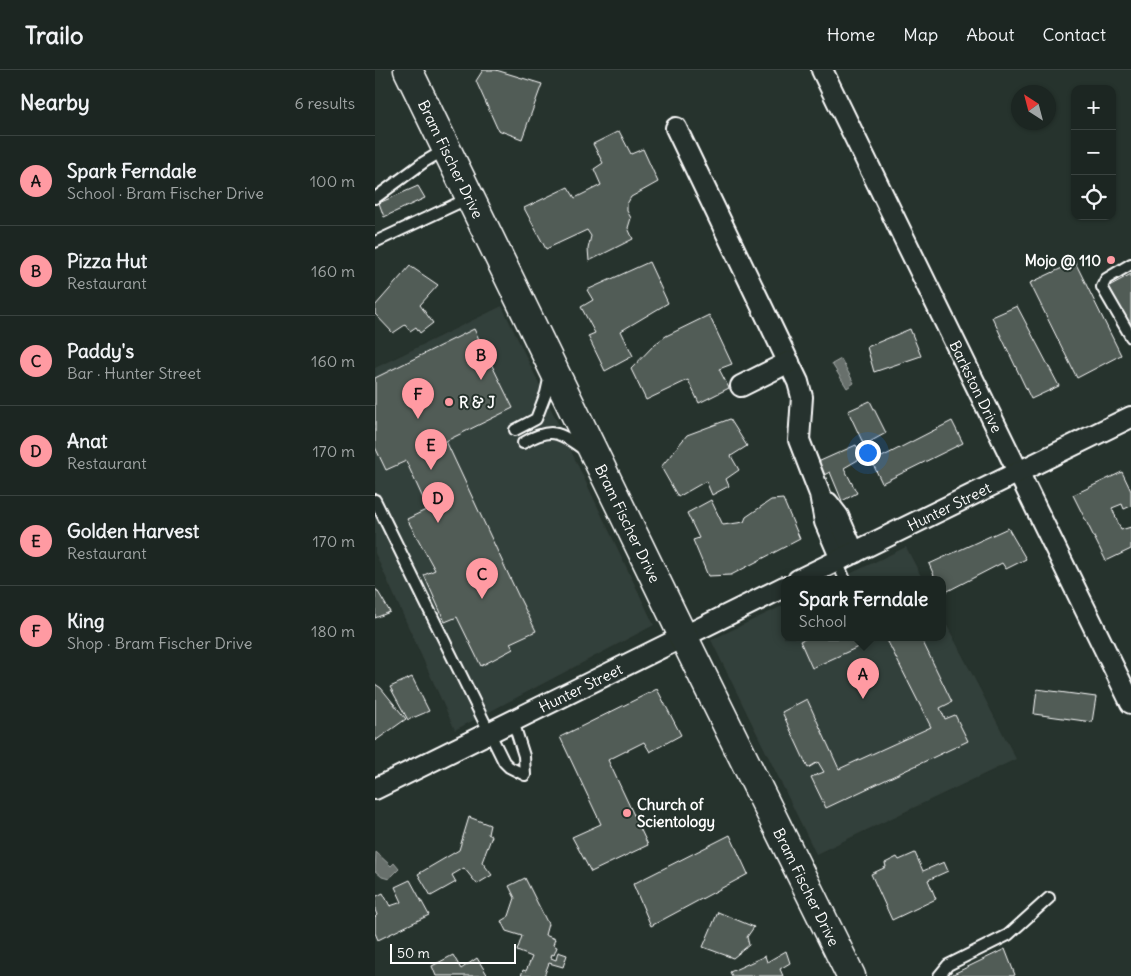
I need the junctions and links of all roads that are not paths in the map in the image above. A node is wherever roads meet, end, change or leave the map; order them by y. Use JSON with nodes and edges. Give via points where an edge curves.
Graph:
{"nodes":[{"id":1,"x":408,"y":70,"type":"edge"},
{"id":2,"x":822,"y":70,"type":"edge"},
{"id":3,"x":675,"y":128,"type":"dead end"},
{"id":4,"x":447,"y":149,"type":"junction"},
{"id":5,"x":470,"y":197,"type":"junction"},
{"id":6,"x":375,"y":198,"type":"edge"},
{"id":7,"x":375,"y":242,"type":"edge"},
{"id":8,"x":1131,"y":264,"type":"edge"},
{"id":9,"x":1131,"y":337,"type":"edge"},
{"id":10,"x":789,"y":362,"type":"junction"},
{"id":11,"x":552,"y":364,"type":"junction"},
{"id":12,"x":741,"y":386,"type":"dead end"},
{"id":13,"x":1131,"y":417,"type":"edge"},
{"id":14,"x":515,"y":430,"type":"dead end"},
{"id":15,"x":523,"y":443,"type":"dead end"},
{"id":16,"x":600,"y":463,"type":"junction"},
{"id":17,"x":1018,"y":472,"type":"junction"},
{"id":18,"x":375,"y":500,"type":"edge"},
{"id":19,"x":844,"y":558,"type":"junction"},
{"id":20,"x":806,"y":576,"type":"edge"},
{"id":21,"x":845,"y":576,"type":"edge"},
{"id":22,"x":781,"y":588,"type":"edge"},
{"id":23,"x":683,"y":636,"type":"junction"},
{"id":24,"x":1131,"y":703,"type":"edge"},
{"id":25,"x":513,"y":721,"type":"junction"},
{"id":26,"x":489,"y":733,"type":"junction"},
{"id":27,"x":375,"y":789,"type":"edge"},
{"id":28,"x":1049,"y":898,"type":"dead end"},
{"id":29,"x":851,"y":976,"type":"edge"},
{"id":30,"x":939,"y":976,"type":"edge"}],
"edges":[{"from":1,"to":4,"type":"main road","name":"Bram Fischer Drive"},
{"from":2,"to":17,"type":"street","name":"Barkston Drive"},
{"from":3,"to":10,"type":"street"},
{"from":4,"to":5,"type":"main road","name":"Bram Fischer Drive"},
{"from":4,"to":6,"type":"lane"},
{"from":5,"to":7,"type":"lane"},
{"from":5,"to":11,"type":"main road","name":"Bram Fischer Drive"},
{"from":8,"to":9,"type":"lane","via":[[1106,279],[1102,287]]},
{"from":10,"to":12,"type":"street"},
{"from":10,"to":19,"type":"street","via":[[802,397],[799,440],[820,494],[825,522]]},
{"from":11,"to":14,"type":"lane","via":[[546,393],[535,419]]},
{"from":11,"to":16,"type":"main road","name":"Bram Fischer Drive"},
{"from":13,"to":17,"type":"street","name":"Hunter Street"},
{"from":15,"to":16,"type":"lane","via":[[544,432],[556,434],[576,444]]},
{"from":16,"to":23,"type":"main road","name":"Bram Fischer Drive"},
{"from":17,"to":19,"type":"street","name":"Hunter Street"},
{"from":17,"to":24,"type":"street","name":"Barkston Drive"},
{"from":18,"to":26,"type":"lane"},
{"from":19,"to":20,"type":"street","name":"Hunter Street"},
{"from":19,"to":21,"type":"lane"},
{"from":22,"to":23,"type":"street","name":"Hunter Street"},
{"from":23,"to":25,"type":"street","name":"Hunter Street"},
{"from":23,"to":29,"type":"main road","name":"Bram Fischer Drive"},
{"from":25,"to":26,"type":"street","name":"Hunter Street"},
{"from":25,"to":26,"type":"lane","via":[[524,756],[525,775],[504,762]]},
{"from":26,"to":27,"type":"street","name":"Hunter Street"},
{"from":28,"to":30,"type":"lane","via":[[1008,935],[948,965]]}]}
